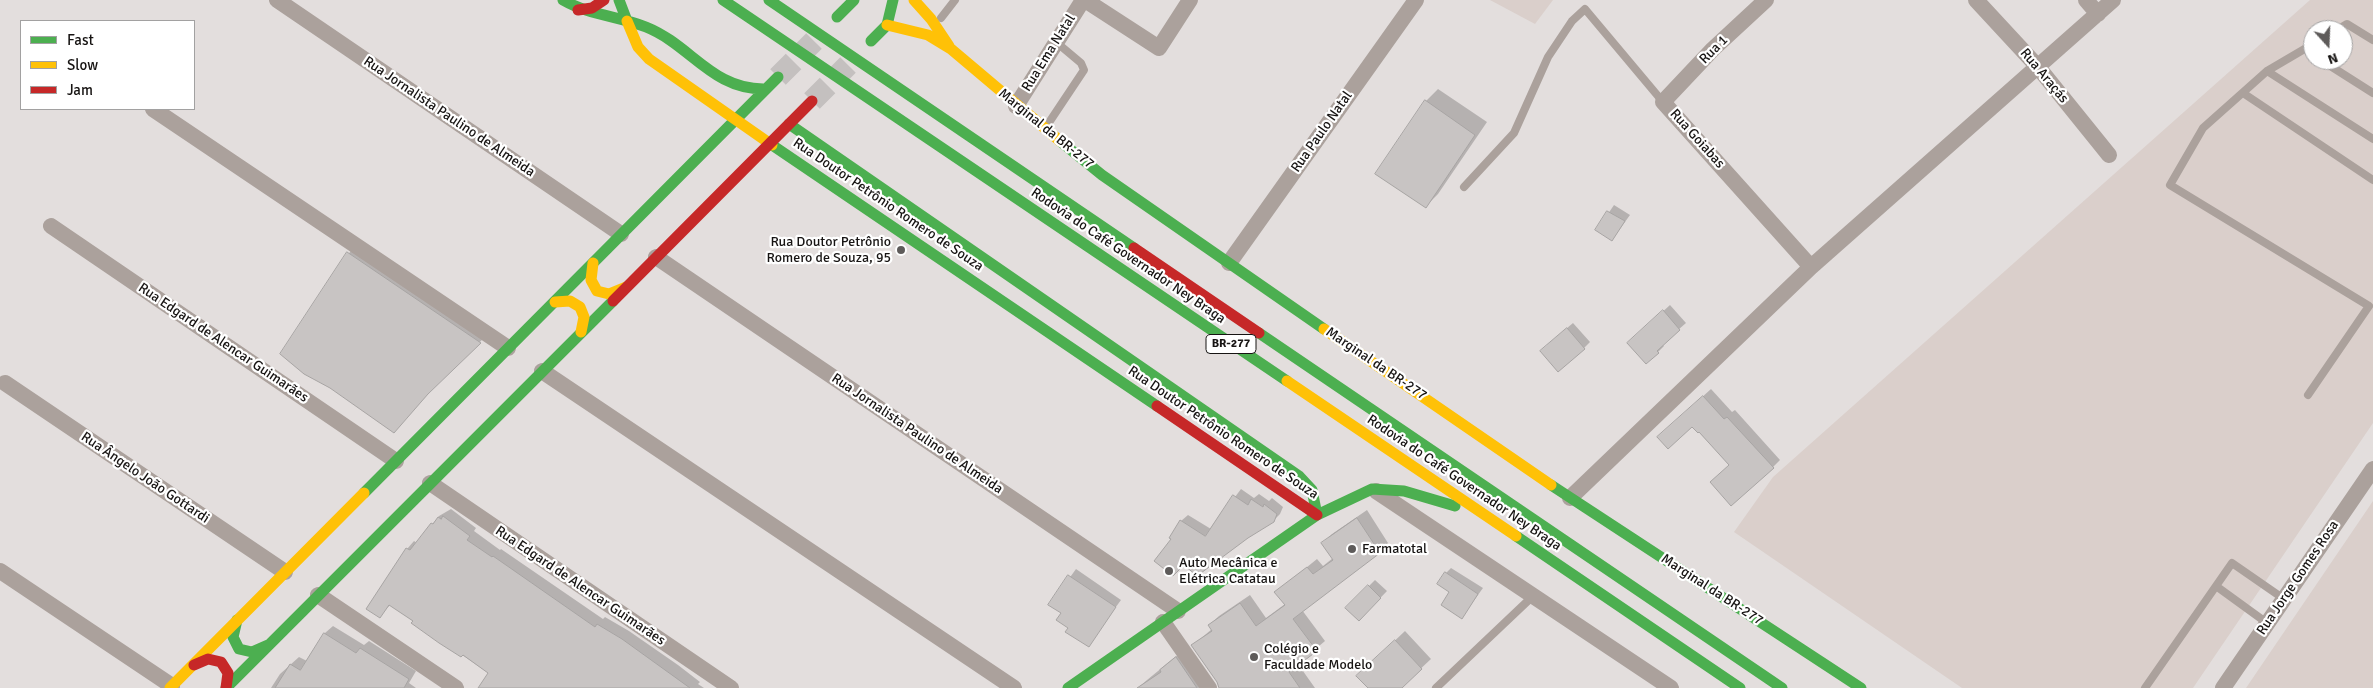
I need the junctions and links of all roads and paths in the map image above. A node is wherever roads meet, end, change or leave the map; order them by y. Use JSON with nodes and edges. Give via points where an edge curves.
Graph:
{"nodes":[{"id":1,"x":278,"y":0,"type":"edge"},
{"id":2,"x":563,"y":0,"type":"edge"},
{"id":3,"x":604,"y":0,"type":"edge"},
{"id":4,"x":619,"y":0,"type":"edge"},
{"id":5,"x":723,"y":0,"type":"edge"},
{"id":6,"x":770,"y":0,"type":"edge"},
{"id":7,"x":854,"y":0,"type":"edge"},
{"id":8,"x":914,"y":0,"type":"edge"},
{"id":9,"x":930,"y":0,"type":"edge"},
{"id":10,"x":955,"y":0,"type":"edge"},
{"id":11,"x":1084,"y":0,"type":"edge"},
{"id":12,"x":1190,"y":0,"type":"edge"},
{"id":13,"x":1416,"y":0,"type":"edge"},
{"id":14,"x":1766,"y":0,"type":"edge"},
{"id":15,"x":1976,"y":0,"type":"edge"},
{"id":16,"x":2086,"y":0,"type":"edge"},
{"id":17,"x":888,"y":2,"type":"edge"},
{"id":18,"x":2107,"y":4,"type":"edge"},
{"id":19,"x":578,"y":10,"type":"junction"},
{"id":20,"x":837,"y":17,"type":"dead end"},
{"id":21,"x":941,"y":18,"type":"junction"},
{"id":22,"x":627,"y":22,"type":"junction"},
{"id":23,"x":887,"y":25,"type":"junction"},
{"id":24,"x":2353,"y":28,"type":"edge"},
{"id":25,"x":2373,"y":40,"type":"edge"},
{"id":26,"x":871,"y":41,"type":"dead end"},
{"id":27,"x":1056,"y":42,"type":"junction"},
{"id":28,"x":951,"y":49,"type":"junction"},
{"id":29,"x":2303,"y":50,"type":"edge"},
{"id":30,"x":2038,"y":67,"type":"junction"},
{"id":31,"x":2337,"y":70,"type":"edge"},
{"id":32,"x":2267,"y":71,"type":"junction"},
{"id":33,"x":778,"y":77,"type":"tunnel mouth"},
{"id":34,"x":766,"y":89,"type":"junction"},
{"id":35,"x":2243,"y":93,"type":"junction"},
{"id":36,"x":2373,"y":93,"type":"edge"},
{"id":37,"x":812,"y":101,"type":"tunnel mouth"},
{"id":38,"x":1664,"y":102,"type":"junction"},
{"id":39,"x":1016,"y":106,"type":"junction"},
{"id":40,"x":154,"y":110,"type":"edge"},
{"id":41,"x":735,"y":120,"type":"junction"},
{"id":42,"x":789,"y":124,"type":"junction"},
{"id":43,"x":1045,"y":128,"type":"junction"},
{"id":44,"x":2373,"y":138,"type":"edge"},
{"id":45,"x":770,"y":143,"type":"junction"},
{"id":46,"x":2108,"y":155,"type":"dead end"},
{"id":47,"x":2373,"y":180,"type":"edge"},
{"id":48,"x":1464,"y":187,"type":"dead end"},
{"id":49,"x":51,"y":226,"type":"dead end"},
{"id":50,"x":622,"y":234,"type":"junction"},
{"id":51,"x":656,"y":257,"type":"junction"},
{"id":52,"x":593,"y":263,"type":"junction"},
{"id":53,"x":1229,"y":263,"type":"junction"},
{"id":54,"x":1811,"y":267,"type":"junction"},
{"id":55,"x":626,"y":287,"type":"junction"},
{"id":56,"x":554,"y":302,"type":"junction"},
{"id":57,"x":2371,"y":302,"type":"edge"},
{"id":58,"x":581,"y":332,"type":"junction"},
{"id":59,"x":508,"y":348,"type":"junction"},
{"id":60,"x":542,"y":370,"type":"junction"},
{"id":61,"x":5,"y":383,"type":"dead end"},
{"id":62,"x":2308,"y":395,"type":"dead end"},
{"id":63,"x":396,"y":461,"type":"junction"},
{"id":64,"x":2373,"y":469,"type":"edge"},
{"id":65,"x":430,"y":483,"type":"junction"},
{"id":66,"x":1372,"y":489,"type":"junction"},
{"id":67,"x":1570,"y":498,"type":"junction"},
{"id":68,"x":1317,"y":515,"type":"junction"},
{"id":69,"x":1495,"y":522,"type":"junction"},
{"id":70,"x":0,"y":571,"type":"edge"},
{"id":71,"x":285,"y":572,"type":"junction"},
{"id":72,"x":2216,"y":586,"type":"junction"},
{"id":73,"x":318,"y":595,"type":"junction"},
{"id":74,"x":1533,"y":596,"type":"junction"},
{"id":75,"x":2284,"y":599,"type":"junction"},
{"id":76,"x":1178,"y":612,"type":"junction"},
{"id":77,"x":237,"y":620,"type":"junction"},
{"id":78,"x":1163,"y":622,"type":"junction"},
{"id":79,"x":2267,"y":623,"type":"junction"},
{"id":80,"x":268,"y":645,"type":"junction"},
{"id":81,"x":194,"y":665,"type":"junction"},
{"id":82,"x":1092,"y":681,"type":"edge"},
{"id":83,"x":171,"y":687,"type":"edge"},
{"id":84,"x":226,"y":688,"type":"edge"},
{"id":85,"x":456,"y":688,"type":"edge"},
{"id":86,"x":731,"y":688,"type":"edge"},
{"id":87,"x":1014,"y":688,"type":"edge"},
{"id":88,"x":1068,"y":688,"type":"edge"},
{"id":89,"x":1208,"y":688,"type":"edge"},
{"id":90,"x":1436,"y":688,"type":"edge"},
{"id":91,"x":1671,"y":688,"type":"edge"},
{"id":92,"x":1740,"y":688,"type":"edge"},
{"id":93,"x":1782,"y":688,"type":"edge"},
{"id":94,"x":1861,"y":688,"type":"edge"},
{"id":95,"x":2145,"y":688,"type":"edge"},
{"id":96,"x":2223,"y":688,"type":"edge"}],
"edges":[{"from":1,"to":50,"type":"street","name":"Rua Jornalista Paulino de Almeida"},
{"from":2,"to":19,"type":"main road"},
{"from":3,"to":19,"type":"main road","via":[[592,8]]},
{"from":4,"to":22,"type":"main road","name":"Rua Doutor Petrônio Romero de Souza"},
{"from":5,"to":69,"type":"main road","name":"Rodovia do Café Governador Ney Braga","number":"BR-277"},
{"from":6,"to":93,"type":"main road","name":"Rodovia do Café Governador Ney Braga","number":"BR-277"},
{"from":7,"to":20,"type":"main road"},
{"from":8,"to":28,"type":"main road","via":[[932,19]]},
{"from":9,"to":21,"type":"main road"},
{"from":10,"to":21,"type":"lane"},
{"from":11,"to":12,"type":"street","name":"Rua Ema Natal","via":[[1159,48]]},
{"from":11,"to":27,"type":"street","name":"Rua Ema Natal"},
{"from":13,"to":53,"type":"street","name":"Rua Paulo Natal"},
{"from":14,"to":38,"type":"street","name":"Rua 1","via":[[1713,49]]},
{"from":15,"to":30,"type":"street","name":"Rua Araçás"},
{"from":16,"to":18,"type":"street"},
{"from":17,"to":23,"type":"main road"},
{"from":18,"to":30,"type":"street"},
{"from":19,"to":22,"type":"main road"},
{"from":21,"to":28,"type":"main road"},
{"from":22,"to":34,"type":"main road","via":[[662,34],[732,84],[747,89]]},
{"from":22,"to":41,"type":"main road","name":"Rua Doutor Petrônio Romero de Souza","via":[[638,47],[649,59]]},
{"from":23,"to":26,"type":"main road"},
{"from":23,"to":28,"type":"main road","via":[[928,35]]},
{"from":24,"to":25,"type":"lane"},
{"from":27,"to":39,"type":"street","name":"Rua Ema Natal"},
{"from":27,"to":43,"type":"lane","via":[[1081,63],[1084,70]]},
{"from":28,"to":39,"type":"main road","name":"Marginal da BR-277"},
{"from":29,"to":32,"type":"lane"},
{"from":30,"to":46,"type":"street","name":"Rua Araçás"},
{"from":30,"to":54,"type":"street"},
{"from":31,"to":36,"type":"lane"},
{"from":32,"to":35,"type":"lane"},
{"from":32,"to":44,"type":"lane"},
{"from":33,"to":34,"type":"main road"},
{"from":34,"to":41,"type":"main road"},
{"from":35,"to":47,"type":"lane"},
{"from":35,"to":57,"type":"lane","via":[[2204,128],[2170,185]]},
{"from":37,"to":42,"type":"main road"},
{"from":38,"to":48,"type":"lane","name":"Rua Goiabas","via":[[1585,9],[1572,21],[1548,56],[1514,133]]},
{"from":38,"to":54,"type":"street","name":"Rua Goiabas"},
{"from":39,"to":43,"type":"main road","name":"Marginal da BR-277"},
{"from":40,"to":59,"type":"street"},
{"from":41,"to":45,"type":"main road","name":"Rua Doutor Petrônio Romero de Souza"},
{"from":41,"to":50,"type":"main road"},
{"from":42,"to":45,"type":"main road"},
{"from":42,"to":68,"type":"main road","name":"Rua Doutor Petrônio Romero de Souza","via":[[1299,476],[1312,490]]},
{"from":43,"to":53,"type":"main road","name":"Marginal da BR-277","via":[[1102,175]]},
{"from":45,"to":51,"type":"main road"},
{"from":45,"to":68,"type":"main road","name":"Rua Doutor Petrônio Romero de Souza"},
{"from":49,"to":63,"type":"street","name":"Rua Edgard de Alencar Guimarães"},
{"from":50,"to":52,"type":"main road"},
{"from":51,"to":55,"type":"main road"},
{"from":51,"to":76,"type":"street","name":"Rua Jornalista Paulino de Almeida"},
{"from":52,"to":55,"type":"main road","via":[[589,274],[592,287],[602,294],[615,294]]},
{"from":52,"to":56,"type":"main road"},
{"from":53,"to":67,"type":"main road","name":"Marginal da BR-277"},
{"from":54,"to":67,"type":"street"},
{"from":55,"to":58,"type":"main road"},
{"from":56,"to":58,"type":"main road","via":[[576,303],[583,311]]},
{"from":56,"to":59,"type":"main road"},
{"from":57,"to":62,"type":"lane"},
{"from":58,"to":60,"type":"main road"},
{"from":59,"to":63,"type":"main road"},
{"from":60,"to":65,"type":"main road"},
{"from":60,"to":87,"type":"street"},
{"from":61,"to":71,"type":"street","name":"Rua Ângelo João Gottardi"},
{"from":63,"to":71,"type":"main road"},
{"from":64,"to":75,"type":"street","name":"Rua Jorge Gomes Rosa"},
{"from":65,"to":73,"type":"main road"},
{"from":65,"to":86,"type":"street","name":"Rua Edgard de Alencar Guimarães"},
{"from":66,"to":68,"type":"main road"},
{"from":66,"to":69,"type":"main road","via":[[1389,487],[1409,491]]},
{"from":66,"to":74,"type":"street"},
{"from":67,"to":94,"type":"main road","name":"Marginal da BR-277"},
{"from":68,"to":76,"type":"main road"},
{"from":69,"to":92,"type":"main road","name":"Rodovia do Café Governador Ney Braga","number":"BR-277"},
{"from":70,"to":83,"type":"street"},
{"from":71,"to":77,"type":"main road"},
{"from":72,"to":75,"type":"lane","via":[[2232,563]]},
{"from":72,"to":79,"type":"lane"},
{"from":72,"to":95,"type":"lane"},
{"from":73,"to":80,"type":"main road"},
{"from":73,"to":85,"type":"street"},
{"from":74,"to":90,"type":"lane"},
{"from":74,"to":91,"type":"street"},
{"from":75,"to":79,"type":"street","name":"Rua Jorge Gomes Rosa"},
{"from":76,"to":78,"type":"main road"},
{"from":77,"to":80,"type":"main road","via":[[232,630],[233,640],[239,649],[249,653]]},
{"from":77,"to":81,"type":"main road"},
{"from":78,"to":82,"type":"main road"},
{"from":78,"to":89,"type":"street"},
{"from":79,"to":96,"type":"street","name":"Rua Jorge Gomes Rosa"},
{"from":80,"to":84,"type":"main road"},
{"from":81,"to":83,"type":"main road"},
{"from":81,"to":84,"type":"main road","via":[[209,658],[218,660],[228,672]]},
{"from":82,"to":88,"type":"main road"}]}
